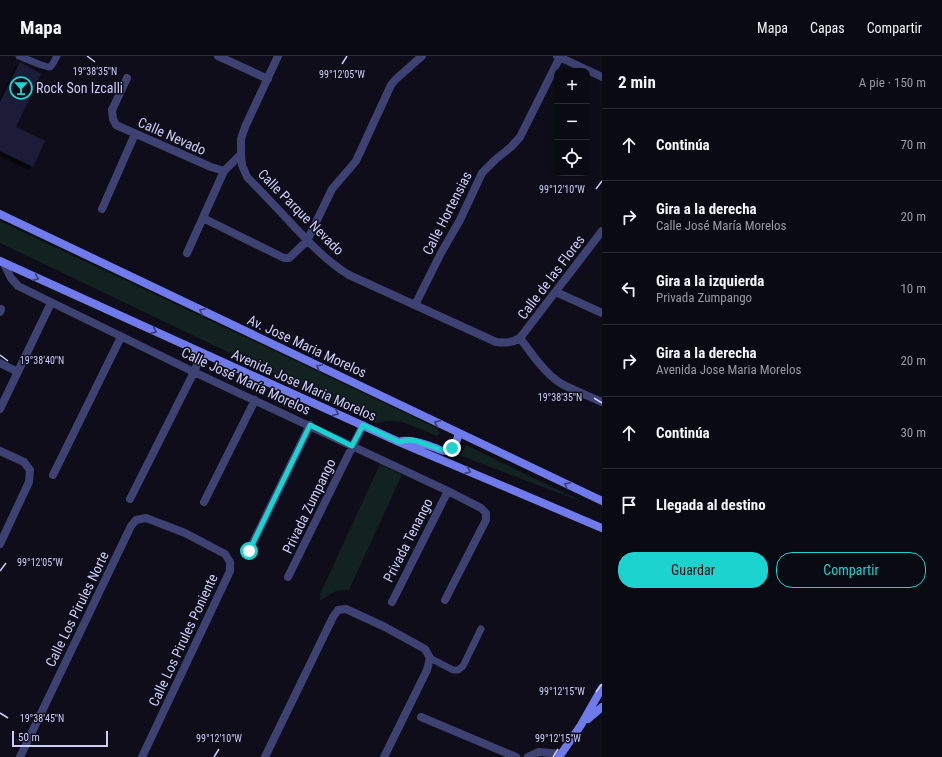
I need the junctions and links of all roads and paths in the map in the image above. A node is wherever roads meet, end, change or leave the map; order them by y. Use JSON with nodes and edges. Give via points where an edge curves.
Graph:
{"nodes":[{"id":1,"x":19,"y":56,"type":"edge"},
{"id":2,"x":56,"y":56,"type":"edge"},
{"id":3,"x":218,"y":56,"type":"edge"},
{"id":4,"x":278,"y":56,"type":"edge"},
{"id":5,"x":422,"y":56,"type":"edge"},
{"id":6,"x":558,"y":57,"type":"edge"},
{"id":7,"x":602,"y":77,"type":"edge"},
{"id":8,"x":127,"y":78,"type":"dead end"},
{"id":9,"x":268,"y":79,"type":"junction"},
{"id":10,"x":136,"y":134,"type":"junction"},
{"id":11,"x":241,"y":154,"type":"junction"},
{"id":12,"x":224,"y":171,"type":"junction"},
{"id":13,"x":102,"y":209,"type":"dead end"},
{"id":14,"x":0,"y":214,"type":"edge"},
{"id":15,"x":203,"y":218,"type":"junction"},
{"id":16,"x":602,"y":231,"type":"edge"},
{"id":17,"x":307,"y":240,"type":"junction"},
{"id":18,"x":187,"y":253,"type":"dead end"},
{"id":19,"x":2,"y":262,"type":"edge"},
{"id":20,"x":556,"y":292,"type":"junction"},
{"id":21,"x":50,"y":303,"type":"junction"},
{"id":22,"x":415,"y":305,"type":"junction"},
{"id":23,"x":602,"y":312,"type":"edge"},
{"id":24,"x":121,"y":336,"type":"junction"},
{"id":25,"x":520,"y":338,"type":"junction"},
{"id":26,"x":202,"y":353,"type":"junction"},
{"id":27,"x":0,"y":363,"type":"edge"},
{"id":28,"x":18,"y":372,"type":"junction"},
{"id":29,"x":194,"y":372,"type":"junction"},
{"id":30,"x":255,"y":400,"type":"junction"},
{"id":31,"x":602,"y":402,"type":"edge"},
{"id":32,"x":0,"y":409,"type":"edge"},
{"id":33,"x":310,"y":425,"type":"junction"},
{"id":34,"x":363,"y":425,"type":"junction"},
{"id":35,"x":459,"y":433,"type":"junction"},
{"id":36,"x":399,"y":442,"type":"junction"},
{"id":37,"x":352,"y":446,"type":"junction"},
{"id":38,"x":0,"y":451,"type":"edge"},
{"id":39,"x":53,"y":475,"type":"dead end"},
{"id":40,"x":448,"y":491,"type":"junction"},
{"id":41,"x":130,"y":499,"type":"dead end"},
{"id":42,"x":602,"y":501,"type":"edge"},
{"id":43,"x":204,"y":502,"type":"dead end"},
{"id":44,"x":601,"y":527,"type":"edge"},
{"id":45,"x":185,"y":533,"type":"joint"},
{"id":46,"x":0,"y":544,"type":"edge"},
{"id":47,"x":249,"y":551,"type":"dead end"},
{"id":48,"x":288,"y":577,"type":"dead end"},
{"id":49,"x":445,"y":600,"type":"dead end"},
{"id":50,"x":392,"y":602,"type":"dead end"},
{"id":51,"x":481,"y":629,"type":"dead end"},
{"id":52,"x":430,"y":658,"type":"junction"},
{"id":53,"x":602,"y":688,"type":"edge"},
{"id":54,"x":602,"y":706,"type":"edge"},
{"id":55,"x":421,"y":717,"type":"dead end"},
{"id":56,"x":581,"y":725,"type":"junction"},
{"id":57,"x":562,"y":756,"type":"edge"},
{"id":58,"x":20,"y":757,"type":"edge"},
{"id":59,"x":142,"y":757,"type":"edge"},
{"id":60,"x":265,"y":757,"type":"edge"},
{"id":61,"x":384,"y":757,"type":"edge"},
{"id":62,"x":516,"y":757,"type":"edge"},
{"id":63,"x":528,"y":757,"type":"edge"}],
"edges":[{"from":1,"to":2,"type":"lane","via":[[46,67],[52,66]]},
{"from":3,"to":9,"type":"street"},
{"from":4,"to":9,"type":"street","name":"Calle Parque Nevado"},
{"from":5,"to":17,"type":"street","via":[[391,85],[356,161],[332,189]]},
{"from":6,"to":7,"type":"street"},
{"from":6,"to":22,"type":"street","name":"Calle Hortensias","via":[[520,137],[482,173]]},
{"from":8,"to":10,"type":"street","name":"Calle Nevado","via":[[112,110],[113,119],[116,125]]},
{"from":9,"to":11,"type":"street","name":"Calle Parque Nevado","via":[[245,127],[241,139]]},
{"from":10,"to":12,"type":"street","name":"Calle Nevado"},
{"from":10,"to":13,"type":"street"},
{"from":11,"to":12,"type":"street"},
{"from":11,"to":17,"type":"street","name":"Calle Parque Nevado","via":[[242,165],[248,177]]},
{"from":12,"to":15,"type":"street"},
{"from":35,"to":14,"type":"main road","name":"Av. Jose Maria Morelos","one_way":true},
{"from":15,"to":17,"type":"street","via":[[284,258],[289,258]]},
{"from":15,"to":18,"type":"street"},
{"from":16,"to":20,"type":"street","name":"Calle de las Flores"},
{"from":17,"to":22,"type":"street","name":"Calle Parque Nevado","via":[[322,256],[349,275]]},
{"from":19,"to":21,"type":"street","name":"Calle José María Morelos","via":[[18,286]]},
{"from":19,"to":26,"type":"main road","name":"Avenida Jose Maria Morelos","one_way":true},
{"from":20,"to":23,"type":"street"},
{"from":20,"to":25,"type":"street","name":"Calle de las Flores"},
{"from":21,"to":24,"type":"street","name":"Calle José María Morelos"},
{"from":21,"to":28,"type":"street"},
{"from":22,"to":25,"type":"street","name":"Calle Parque Nevado","via":[[496,342],[514,342]]},
{"from":24,"to":29,"type":"street","name":"Calle José María Morelos"},
{"from":24,"to":39,"type":"street"},
{"from":25,"to":31,"type":"street","via":[[550,376]]},
{"from":26,"to":29,"type":"street"},
{"from":26,"to":34,"type":"main road","name":"Avenida Jose Maria Morelos","one_way":true},
{"from":27,"to":28,"type":"street"},
{"from":28,"to":32,"type":"street"},
{"from":29,"to":30,"type":"street","name":"Calle José María Morelos"},
{"from":29,"to":41,"type":"street"},
{"from":30,"to":33,"type":"street","name":"Calle José María Morelos"},
{"from":30,"to":43,"type":"street"},
{"from":33,"to":37,"type":"street","name":"Calle José María Morelos"},
{"from":33,"to":47,"type":"street"},
{"from":34,"to":36,"type":"main road","name":"Avenida Jose Maria Morelos"},
{"from":34,"to":37,"type":"street","name":"Privada Zumpango"},
{"from":35,"to":36,"type":"main road","via":[[452,448],[445,451],[416,441]]},
{"from":42,"to":35,"type":"main road","name":"Av. Jose Maria Morelos","one_way":true},
{"from":36,"to":44,"type":"main road","name":"Avenida Jose Maria Morelos","one_way":true},
{"from":37,"to":40,"type":"street","name":"Calle José María Morelos"},
{"from":37,"to":48,"type":"street","name":"Privada Zumpango"},
{"from":38,"to":46,"type":"street","via":[[24,462],[30,470],[29,482]]},
{"from":40,"to":49,"type":"street","name":"Calle José María Morelos","via":[[481,508],[486,513],[486,520]]},
{"from":40,"to":50,"type":"street","name":"Privada Tenango"},
{"from":45,"to":58,"type":"street","name":"Calle Los Pirules Norte","via":[[146,518],[136,520],[131,526]]},
{"from":45,"to":59,"type":"street","name":"Calle Los Pirules Poniente","via":[[225,554],[230,562],[230,571]]},
{"from":51,"to":52,"type":"lane","via":[[463,666],[458,670]]},
{"from":52,"to":60,"type":"street","via":[[425,649],[385,627],[346,609],[338,610]]},
{"from":52,"to":61,"type":"street","via":[[427,670]]},
{"from":53,"to":56,"type":"main road"},
{"from":54,"to":56,"type":"main road"},
{"from":55,"to":62,"type":"street"},
{"from":56,"to":57,"type":"main road"},
{"from":57,"to":63,"type":"street","via":[[539,752]]}]}
